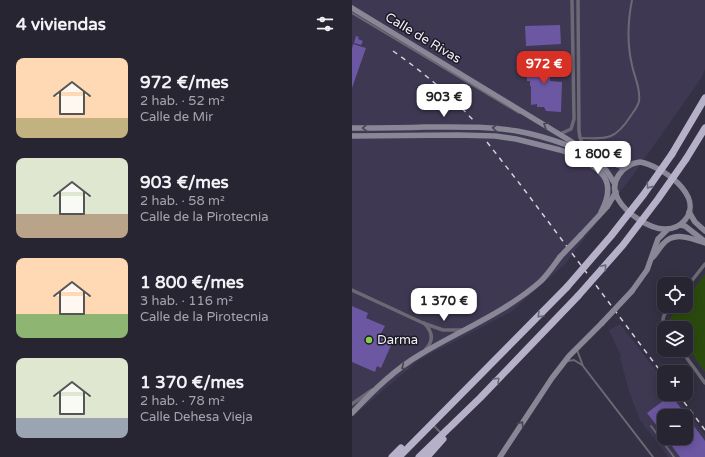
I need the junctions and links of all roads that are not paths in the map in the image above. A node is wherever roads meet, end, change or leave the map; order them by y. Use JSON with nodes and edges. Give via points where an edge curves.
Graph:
{"nodes":[{"id":1,"x":572,"y":0,"type":"edge"},
{"id":2,"x":578,"y":0,"type":"edge"},
{"id":3,"x":632,"y":0,"type":"edge"},
{"id":4,"x":352,"y":8,"type":"edge"},
{"id":5,"x":352,"y":13,"type":"edge"},
{"id":6,"x":705,"y":98,"type":"edge"},
{"id":7,"x":534,"y":118,"type":"junction"},
{"id":8,"x":352,"y":128,"type":"edge"},
{"id":9,"x":705,"y":128,"type":"edge"},
{"id":10,"x":560,"y":134,"type":"junction"},
{"id":11,"x":352,"y":136,"type":"edge"},
{"id":12,"x":580,"y":138,"type":"junction"},
{"id":13,"x":586,"y":149,"type":"junction"},
{"id":14,"x":590,"y":154,"type":"junction"},
{"id":15,"x":586,"y":159,"type":"junction"},
{"id":16,"x":628,"y":166,"type":"junction"},
{"id":17,"x":615,"y":184,"type":"junction"},
{"id":18,"x":616,"y":192,"type":"junction"},
{"id":19,"x":602,"y":212,"type":"junction"},
{"id":20,"x":689,"y":212,"type":"junction"},
{"id":21,"x":680,"y":225,"type":"junction"},
{"id":22,"x":668,"y":230,"type":"junction"},
{"id":23,"x":705,"y":231,"type":"edge"},
{"id":24,"x":705,"y":242,"type":"edge"},
{"id":25,"x":652,"y":259,"type":"junction"},
{"id":26,"x":705,"y":264,"type":"edge"},
{"id":27,"x":693,"y":279,"type":"edge"},
{"id":28,"x":352,"y":290,"type":"edge"},
{"id":29,"x":423,"y":323,"type":"junction"},
{"id":30,"x":465,"y":330,"type":"junction"},
{"id":31,"x":576,"y":348,"type":"junction"},
{"id":32,"x":420,"y":354,"type":"junction"},
{"id":33,"x":686,"y":357,"type":"edge"},
{"id":34,"x":565,"y":362,"type":"junction"},
{"id":35,"x":583,"y":366,"type":"junction"},
{"id":36,"x":705,"y":383,"type":"edge"},
{"id":37,"x":378,"y":386,"type":"junction"},
{"id":38,"x":469,"y":386,"type":"junction"},
{"id":39,"x":480,"y":398,"type":"junction"},
{"id":40,"x":352,"y":404,"type":"edge"},
{"id":41,"x":352,"y":413,"type":"edge"},
{"id":42,"x":432,"y":424,"type":"junction"},
{"id":43,"x":651,"y":426,"type":"dead end"},
{"id":44,"x":442,"y":434,"type":"junction"},
{"id":45,"x":392,"y":457,"type":"edge"},
{"id":46,"x":399,"y":457,"type":"edge"},
{"id":47,"x":419,"y":457,"type":"edge"},
{"id":48,"x":427,"y":457,"type":"edge"},
{"id":49,"x":500,"y":457,"type":"edge"},
{"id":50,"x":653,"y":457,"type":"edge"},
{"id":51,"x":674,"y":457,"type":"edge"}],
"edges":[{"from":1,"to":10,"type":"street","via":[[574,119],[571,129]]},
{"from":2,"to":12,"type":"street"},
{"from":3,"to":12,"type":"lane","via":[[629,23],[630,53],[639,90],[639,103],[622,129],[613,136]]},
{"from":4,"to":7,"type":"main road","name":"Calle de Rivas"},
{"from":5,"to":7,"type":"lane","via":[[514,111]]},
{"from":6,"to":38,"type":"highway","one_way":true,"bridge":true,"via":[[672,154],[611,236],[567,287]]},
{"from":10,"to":7,"type":"main road","name":"Calle de Rivas","one_way":true},
{"from":14,"to":8,"type":"main road","one_way":true,"via":[[547,138],[495,128]]},
{"from":39,"to":9,"type":"highway","one_way":true,"bridge":true,"via":[[623,245],[658,199]]},
{"from":10,"to":13,"type":"main road","name":"Calle de Rivas"},
{"from":11,"to":15,"type":"main road","via":[[495,136],[543,145]]},
{"from":12,"to":13,"type":"street"},
{"from":13,"to":14,"type":"main road","name":"Calle de Rivas"},
{"from":14,"to":16,"type":"main road","name":"Calle de Rivas","via":[[620,166]]},
{"from":15,"to":17,"type":"main road","via":[[606,170]]},
{"from":15,"to":19,"type":"main road","via":[[603,175],[608,186],[608,198]]},
{"from":16,"to":17,"type":"main road","via":[[619,174]]},
{"from":16,"to":20,"type":"main road","via":[[646,163],[677,182],[689,198]]},
{"from":17,"to":18,"type":"main road"},
{"from":18,"to":19,"type":"main road"},
{"from":18,"to":22,"type":"main road","via":[[623,206],[636,217],[648,225]]},
{"from":19,"to":30,"type":"main road","bridge":true,"via":[[542,280],[515,301]]},
{"from":20,"to":21,"type":"main road"},
{"from":20,"to":23,"type":"main road"},
{"from":21,"to":22,"type":"main road"},
{"from":21,"to":24,"type":"main road"},
{"from":22,"to":25,"type":"main road","via":[[658,239]]},
{"from":24,"to":25,"type":"main road","via":[[690,237],[671,238],[664,242]]},
{"from":25,"to":31,"type":"main road","bridge":true,"via":[[632,291]]},
{"from":26,"to":27,"type":"street"},
{"from":28,"to":29,"type":"street"},
{"from":29,"to":30,"type":"street","via":[[443,330]]},
{"from":29,"to":32,"type":"street","via":[[429,328],[432,337],[429,346]]},
{"from":30,"to":32,"type":"main road"},
{"from":31,"to":34,"type":"main road"},
{"from":31,"to":35,"type":"lane"},
{"from":32,"to":37,"type":"main road","one_way":true},
{"from":33,"to":36,"type":"street"},
{"from":34,"to":35,"type":"lane","via":[[574,360]]},
{"from":49,"to":34,"type":"main road","one_way":true},
{"from":35,"to":50,"type":"lane"},
{"from":37,"to":40,"type":"street"},
{"from":37,"to":41,"type":"main road"},
{"from":38,"to":42,"type":"highway"},
{"from":38,"to":45,"type":"highway"},
{"from":39,"to":44,"type":"highway"},
{"from":39,"to":48,"type":"highway"},
{"from":42,"to":44,"type":"lane"},
{"from":42,"to":46,"type":"highway"},
{"from":43,"to":51,"type":"lane"},
{"from":44,"to":47,"type":"highway"}]}
